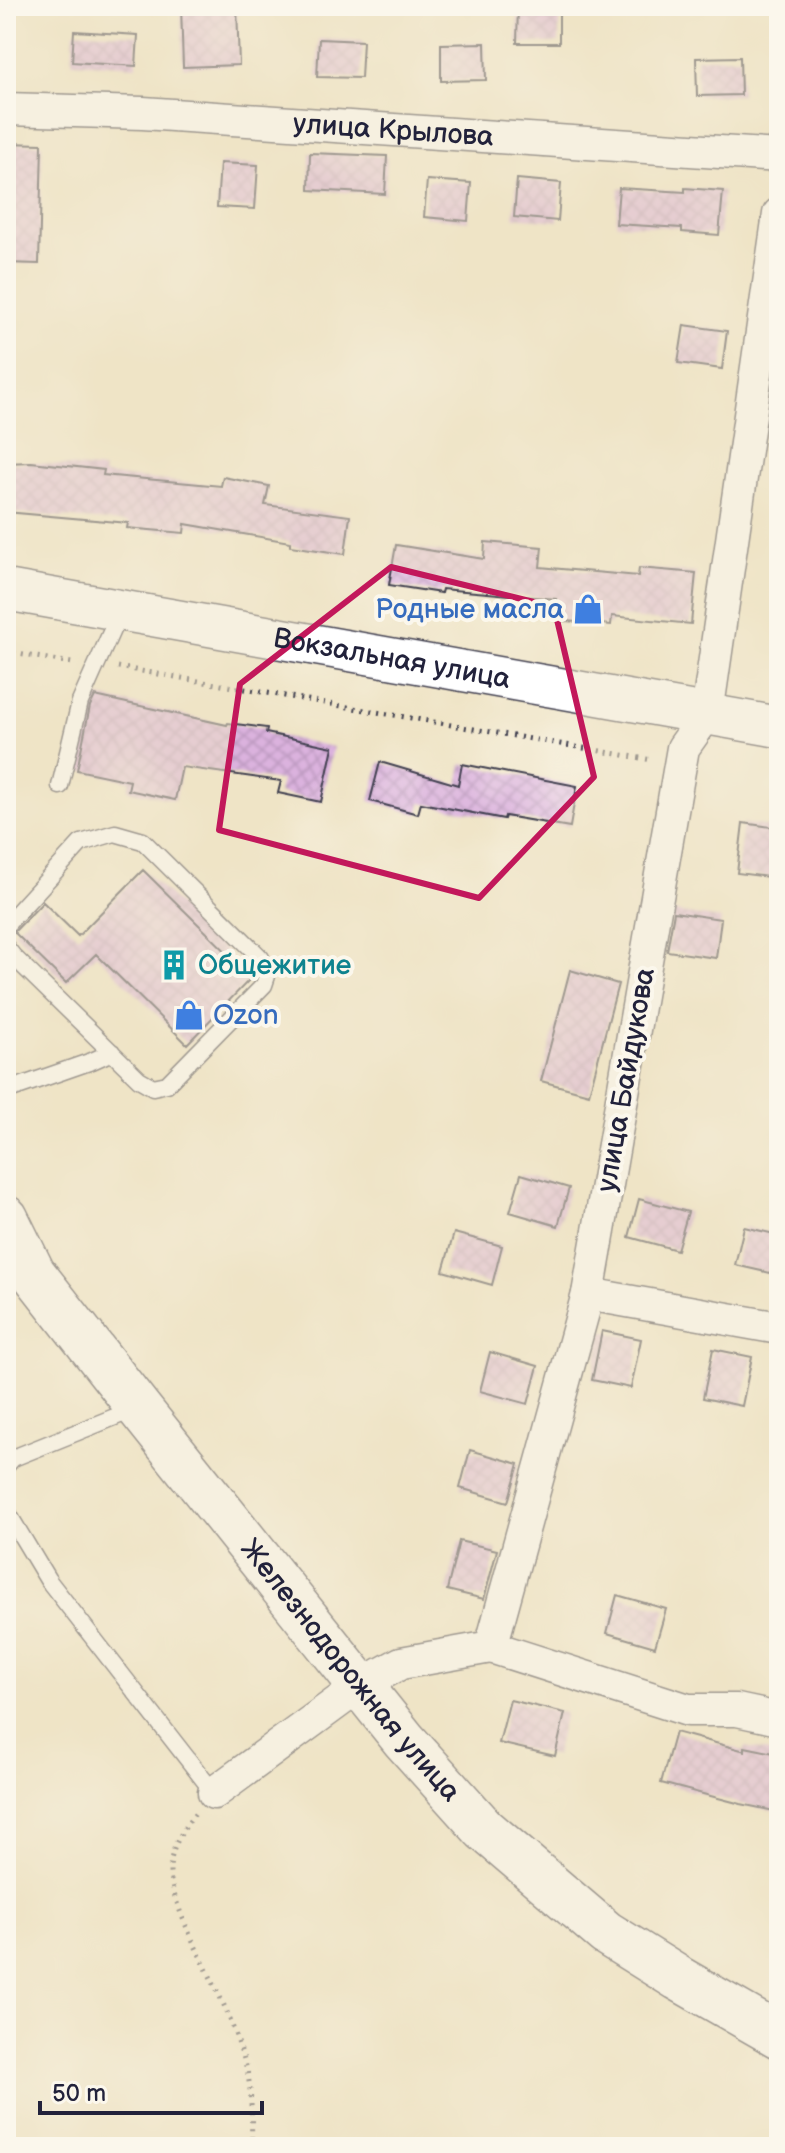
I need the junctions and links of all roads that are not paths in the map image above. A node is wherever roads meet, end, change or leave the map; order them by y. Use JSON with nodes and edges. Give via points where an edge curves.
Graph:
{"nodes":[{"id":1,"x":6,"y":109,"type":"edge"},
{"id":2,"x":779,"y":156,"type":"edge"},
{"id":3,"x":779,"y":214,"type":"edge"},
{"id":4,"x":6,"y":590,"type":"edge"},
{"id":5,"x":120,"y":610,"type":"junction"},
{"id":6,"x":707,"y":714,"type":"junction"},
{"id":7,"x":779,"y":727,"type":"edge"},
{"id":8,"x":60,"y":786,"type":"dead end"},
{"id":9,"x":6,"y":925,"type":"edge"},
{"id":10,"x":6,"y":947,"type":"edge"},
{"id":11,"x":112,"y":1052,"type":"junction"},
{"id":12,"x":6,"y":1091,"type":"edge"},
{"id":13,"x":6,"y":1218,"type":"edge"},
{"id":14,"x":588,"y":1294,"type":"junction"},
{"id":15,"x":779,"y":1328,"type":"edge"},
{"id":16,"x":138,"y":1407,"type":"junction"},
{"id":17,"x":6,"y":1466,"type":"edge"},
{"id":18,"x":6,"y":1510,"type":"edge"},
{"id":19,"x":491,"y":1647,"type":"junction"},
{"id":20,"x":361,"y":1685,"type":"junction"},
{"id":21,"x":779,"y":1719,"type":"edge"},
{"id":22,"x":214,"y":1793,"type":"joint"},
{"id":23,"x":779,"y":2036,"type":"edge"}],
"edges":[{"from":1,"to":2,"type":"street","name":"улица Крылова","via":[[143,113]]},
{"from":3,"to":6,"type":"street","name":"улица Байдукова"},
{"from":4,"to":5,"type":"street","name":"Вокзальная улица"},
{"from":5,"to":6,"type":"street","name":"Вокзальная улица"},
{"from":5,"to":8,"type":"lane","via":[[80,702]]},
{"from":6,"to":7,"type":"street","name":"Вокзальная улица"},
{"from":6,"to":14,"type":"street","name":"улица Байдукова","via":[[683,748]]},
{"from":9,"to":11,"type":"lane","via":[[81,843],[115,833],[143,841],[261,958],[264,985],[167,1084],[153,1087],[139,1079]]},
{"from":10,"to":11,"type":"lane"},
{"from":11,"to":12,"type":"lane"},
{"from":13,"to":16,"type":"main road","name":"Железнодорожная улица","via":[[33,1273]]},
{"from":14,"to":15,"type":"street"},
{"from":14,"to":19,"type":"street","name":"улица Байдукова"},
{"from":16,"to":17,"type":"lane","via":[[13,1458]]},
{"from":16,"to":20,"type":"main road","name":"Железнодорожная улица"},
{"from":18,"to":22,"type":"lane","via":[[48,1580]]},
{"from":19,"to":20,"type":"street","via":[[401,1663]]},
{"from":19,"to":21,"type":"street","via":[[688,1710],[737,1710]]},
{"from":20,"to":22,"type":"street"},
{"from":20,"to":23,"type":"main road","name":"Железнодорожная улица","via":[[484,1829],[560,1895],[606,1933]]}]}
